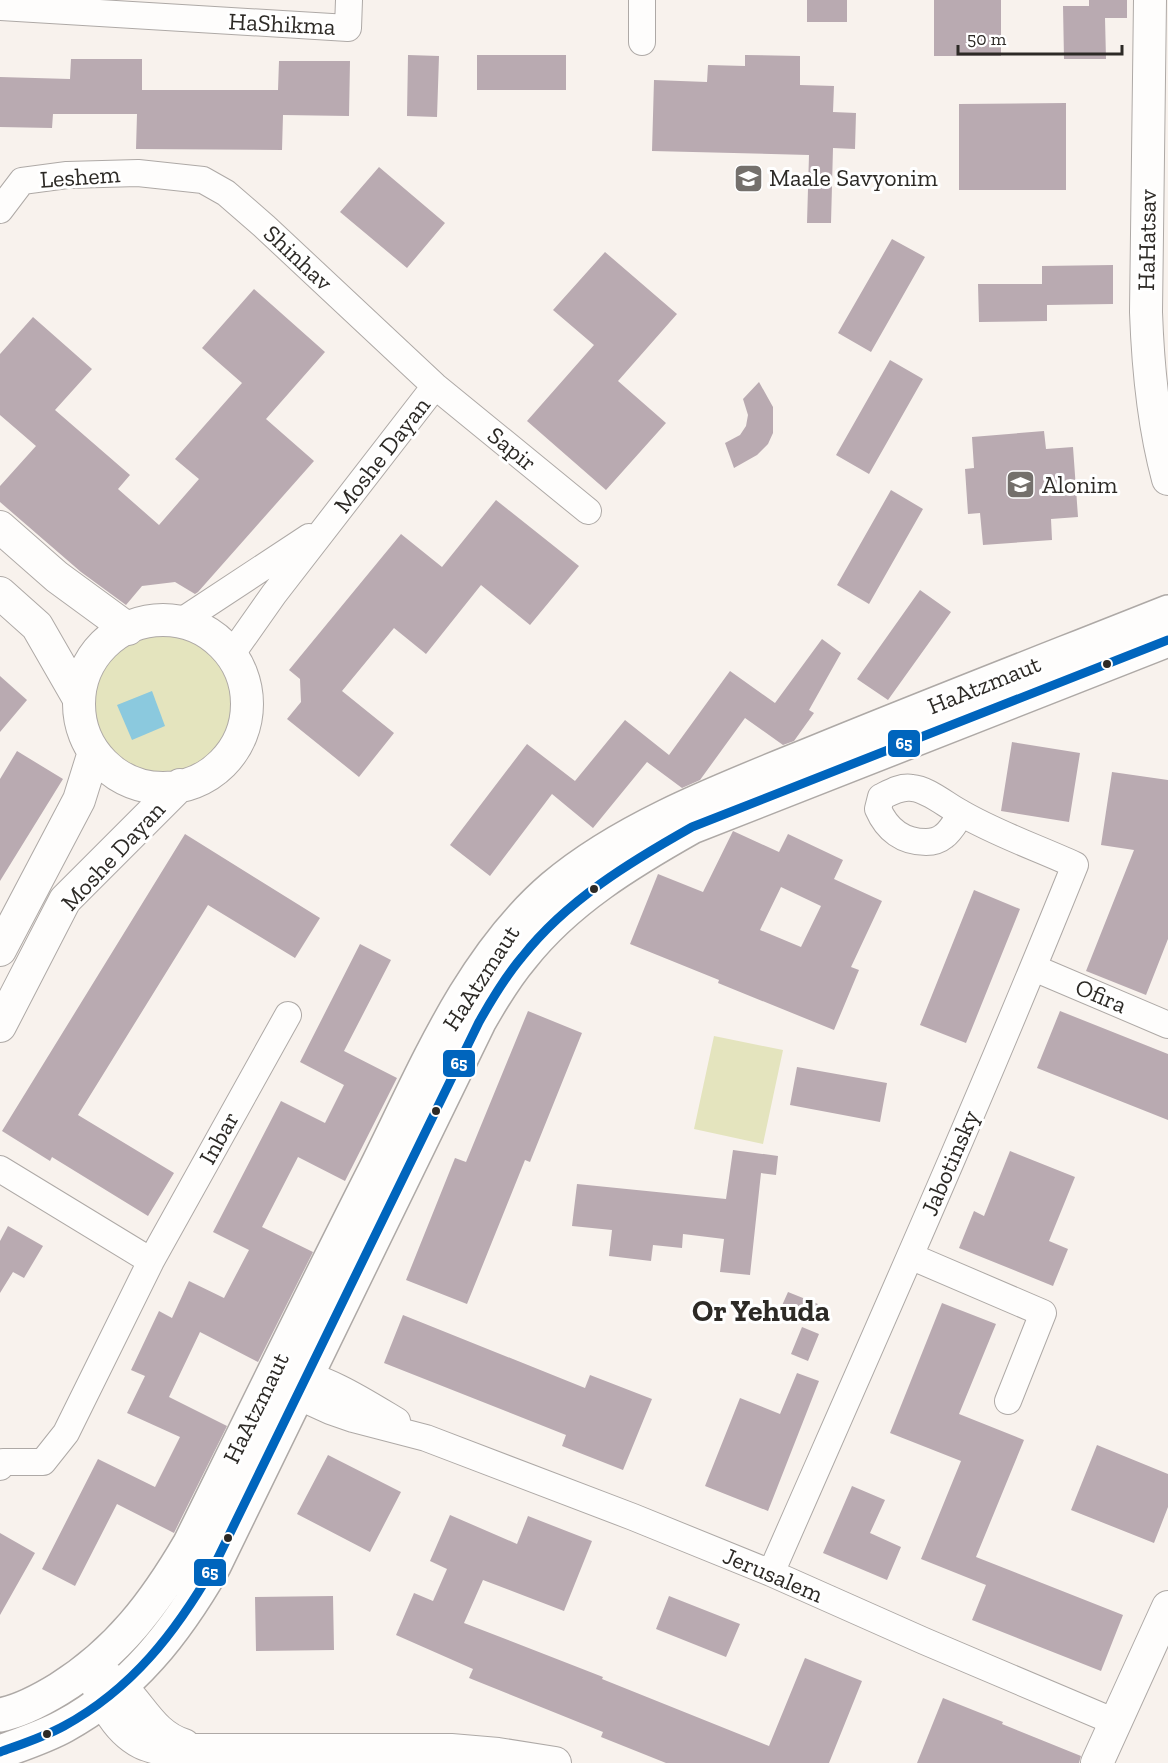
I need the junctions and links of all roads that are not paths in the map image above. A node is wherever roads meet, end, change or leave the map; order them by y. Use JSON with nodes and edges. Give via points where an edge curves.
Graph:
{"nodes":[{"id":1,"x":349,"y":0,"type":"edge"},
{"id":2,"x":642,"y":0,"type":"edge"},
{"id":3,"x":1150,"y":0,"type":"edge"},
{"id":4,"x":0,"y":8,"type":"edge"},
{"id":5,"x":642,"y":42,"type":"dead end"},
{"id":6,"x":138,"y":173,"type":"joint"},
{"id":7,"x":0,"y":210,"type":"edge"},
{"id":8,"x":435,"y":386,"type":"junction"},
{"id":9,"x":1168,"y":479,"type":"edge"},
{"id":10,"x":588,"y":511,"type":"dead end"},
{"id":11,"x":329,"y":523,"type":"junction"},
{"id":12,"x":0,"y":527,"type":"edge"},
{"id":13,"x":0,"y":593,"type":"edge"},
{"id":14,"x":1168,"y":612,"type":"edge"},
{"id":15,"x":180,"y":622,"type":"junction"},
{"id":16,"x":128,"y":629,"type":"junction"},
{"id":17,"x":1168,"y":640,"type":"edge"},
{"id":18,"x":231,"y":656,"type":"junction"},
{"id":19,"x":79,"y":699,"type":"junction"},
{"id":20,"x":94,"y":752,"type":"junction"},
{"id":21,"x":180,"y":785,"type":"junction"},
{"id":22,"x":961,"y":814,"type":"dead end"},
{"id":23,"x":0,"y":950,"type":"edge"},
{"id":24,"x":1034,"y":968,"type":"junction"},
{"id":25,"x":288,"y":1015,"type":"dead end"},
{"id":26,"x":1168,"y":1025,"type":"edge"},
{"id":27,"x":0,"y":1026,"type":"edge"},
{"id":28,"x":0,"y":1169,"type":"edge"},
{"id":29,"x":910,"y":1256,"type":"junction"},
{"id":30,"x":151,"y":1261,"type":"junction"},
{"id":31,"x":274,"y":1372,"type":"junction"},
{"id":32,"x":302,"y":1385,"type":"junction"},
{"id":33,"x":1008,"y":1401,"type":"dead end"},
{"id":34,"x":0,"y":1467,"type":"edge"},
{"id":35,"x":771,"y":1573,"type":"junction"},
{"id":36,"x":1168,"y":1607,"type":"edge"},
{"id":37,"x":90,"y":1667,"type":"junction"},
{"id":38,"x":112,"y":1694,"type":"junction"},
{"id":39,"x":0,"y":1715,"type":"edge"},
{"id":40,"x":1115,"y":1722,"type":"junction"},
{"id":41,"x":0,"y":1752,"type":"edge"},
{"id":42,"x":310,"y":1756,"type":"edge"},
{"id":43,"x":555,"y":1763,"type":"edge"},
{"id":44,"x":1097,"y":1763,"type":"edge"}],
"edges":[{"from":1,"to":4,"type":"street","name":"HaShikma","via":[[348,28]]},
{"from":2,"to":5,"type":"street"},
{"from":3,"to":9,"type":"street","name":"HaHatsav","via":[[1146,312],[1154,415]]},
{"from":6,"to":7,"type":"street","name":"Leshem","via":[[22,181]]},
{"from":6,"to":8,"type":"street","name":"Shinhav","via":[[203,180],[226,194]]},
{"from":8,"to":10,"type":"street","name":"Sapir"},
{"from":8,"to":11,"type":"street","name":"Moshe Dayan"},
{"from":11,"to":15,"type":"street","name":"Moshe Dayan"},
{"from":11,"to":18,"type":"street","name":"Moshe Dayan"},
{"from":12,"to":16,"type":"street","via":[[57,577]]},
{"from":13,"to":19,"type":"street","via":[[37,627]]},
{"from":14,"to":31,"type":"main road","name":"HaAtzmaut","via":[[720,792],[649,825],[596,855],[556,884],[509,932],[457,1008]]},
{"from":15,"to":16,"type":"street","via":[[148,621]]},
{"from":15,"to":18,"type":"street","via":[[201,629],[224,645]]},
{"from":16,"to":19,"type":"street","via":[[101,647],[85,671]]},
{"from":17,"to":32,"type":"main road","name":"HaAtzmaut","via":[[692,827],[601,882],[566,911],[523,955],[495,993]]},
{"from":18,"to":21,"type":"street","via":[[247,693],[246,720],[237,746],[219,767],[195,782]]},
{"from":19,"to":20,"type":"street","via":[[82,727]]},
{"from":20,"to":21,"type":"street","via":[[114,772],[140,785]]},
{"from":20,"to":23,"type":"street","name":"Moshe Dayan","via":[[78,800]]},
{"from":21,"to":27,"type":"street","name":"Moshe Dayan","via":[[65,900]]},
{"from":22,"to":24,"type":"street","name":"Jabotinsky","via":[[1075,865]]},
{"from":24,"to":26,"type":"street","name":"Ofira"},
{"from":24,"to":29,"type":"street","name":"Jabotinsky"},
{"from":25,"to":30,"type":"street","name":"Inbar"},
{"from":28,"to":30,"type":"street"},
{"from":29,"to":33,"type":"street","via":[[1043,1313]]},
{"from":29,"to":35,"type":"street","name":"Jabotinsky"},
{"from":30,"to":34,"type":"street","name":"Inbar","via":[[66,1432],[43,1462],[3,1462]]},
{"from":31,"to":32,"type":"street","name":"Jerusalem","via":[[287,1371]]},
{"from":31,"to":37,"type":"main road","name":"HaAtzmaut","via":[[174,1571],[142,1617]]},
{"from":32,"to":35,"type":"street","name":"Jerusalem","via":[[330,1411],[426,1438]]},
{"from":32,"to":38,"type":"main road","name":"HaAtzmaut","via":[[196,1596],[165,1640]]},
{"from":35,"to":40,"type":"street","name":"Jerusalem"},
{"from":36,"to":40,"type":"street"},
{"from":37,"to":38,"type":"street"},
{"from":37,"to":39,"type":"main road","name":"HaAtzmaut","via":[[42,1699]]},
{"from":38,"to":41,"type":"main road","name":"HaAtzmaut","via":[[64,1726]]},
{"from":38,"to":42,"type":"street","via":[[125,1732],[164,1750]]},
{"from":40,"to":44,"type":"street"},
{"from":42,"to":43,"type":"street","via":[[451,1750]]}]}
